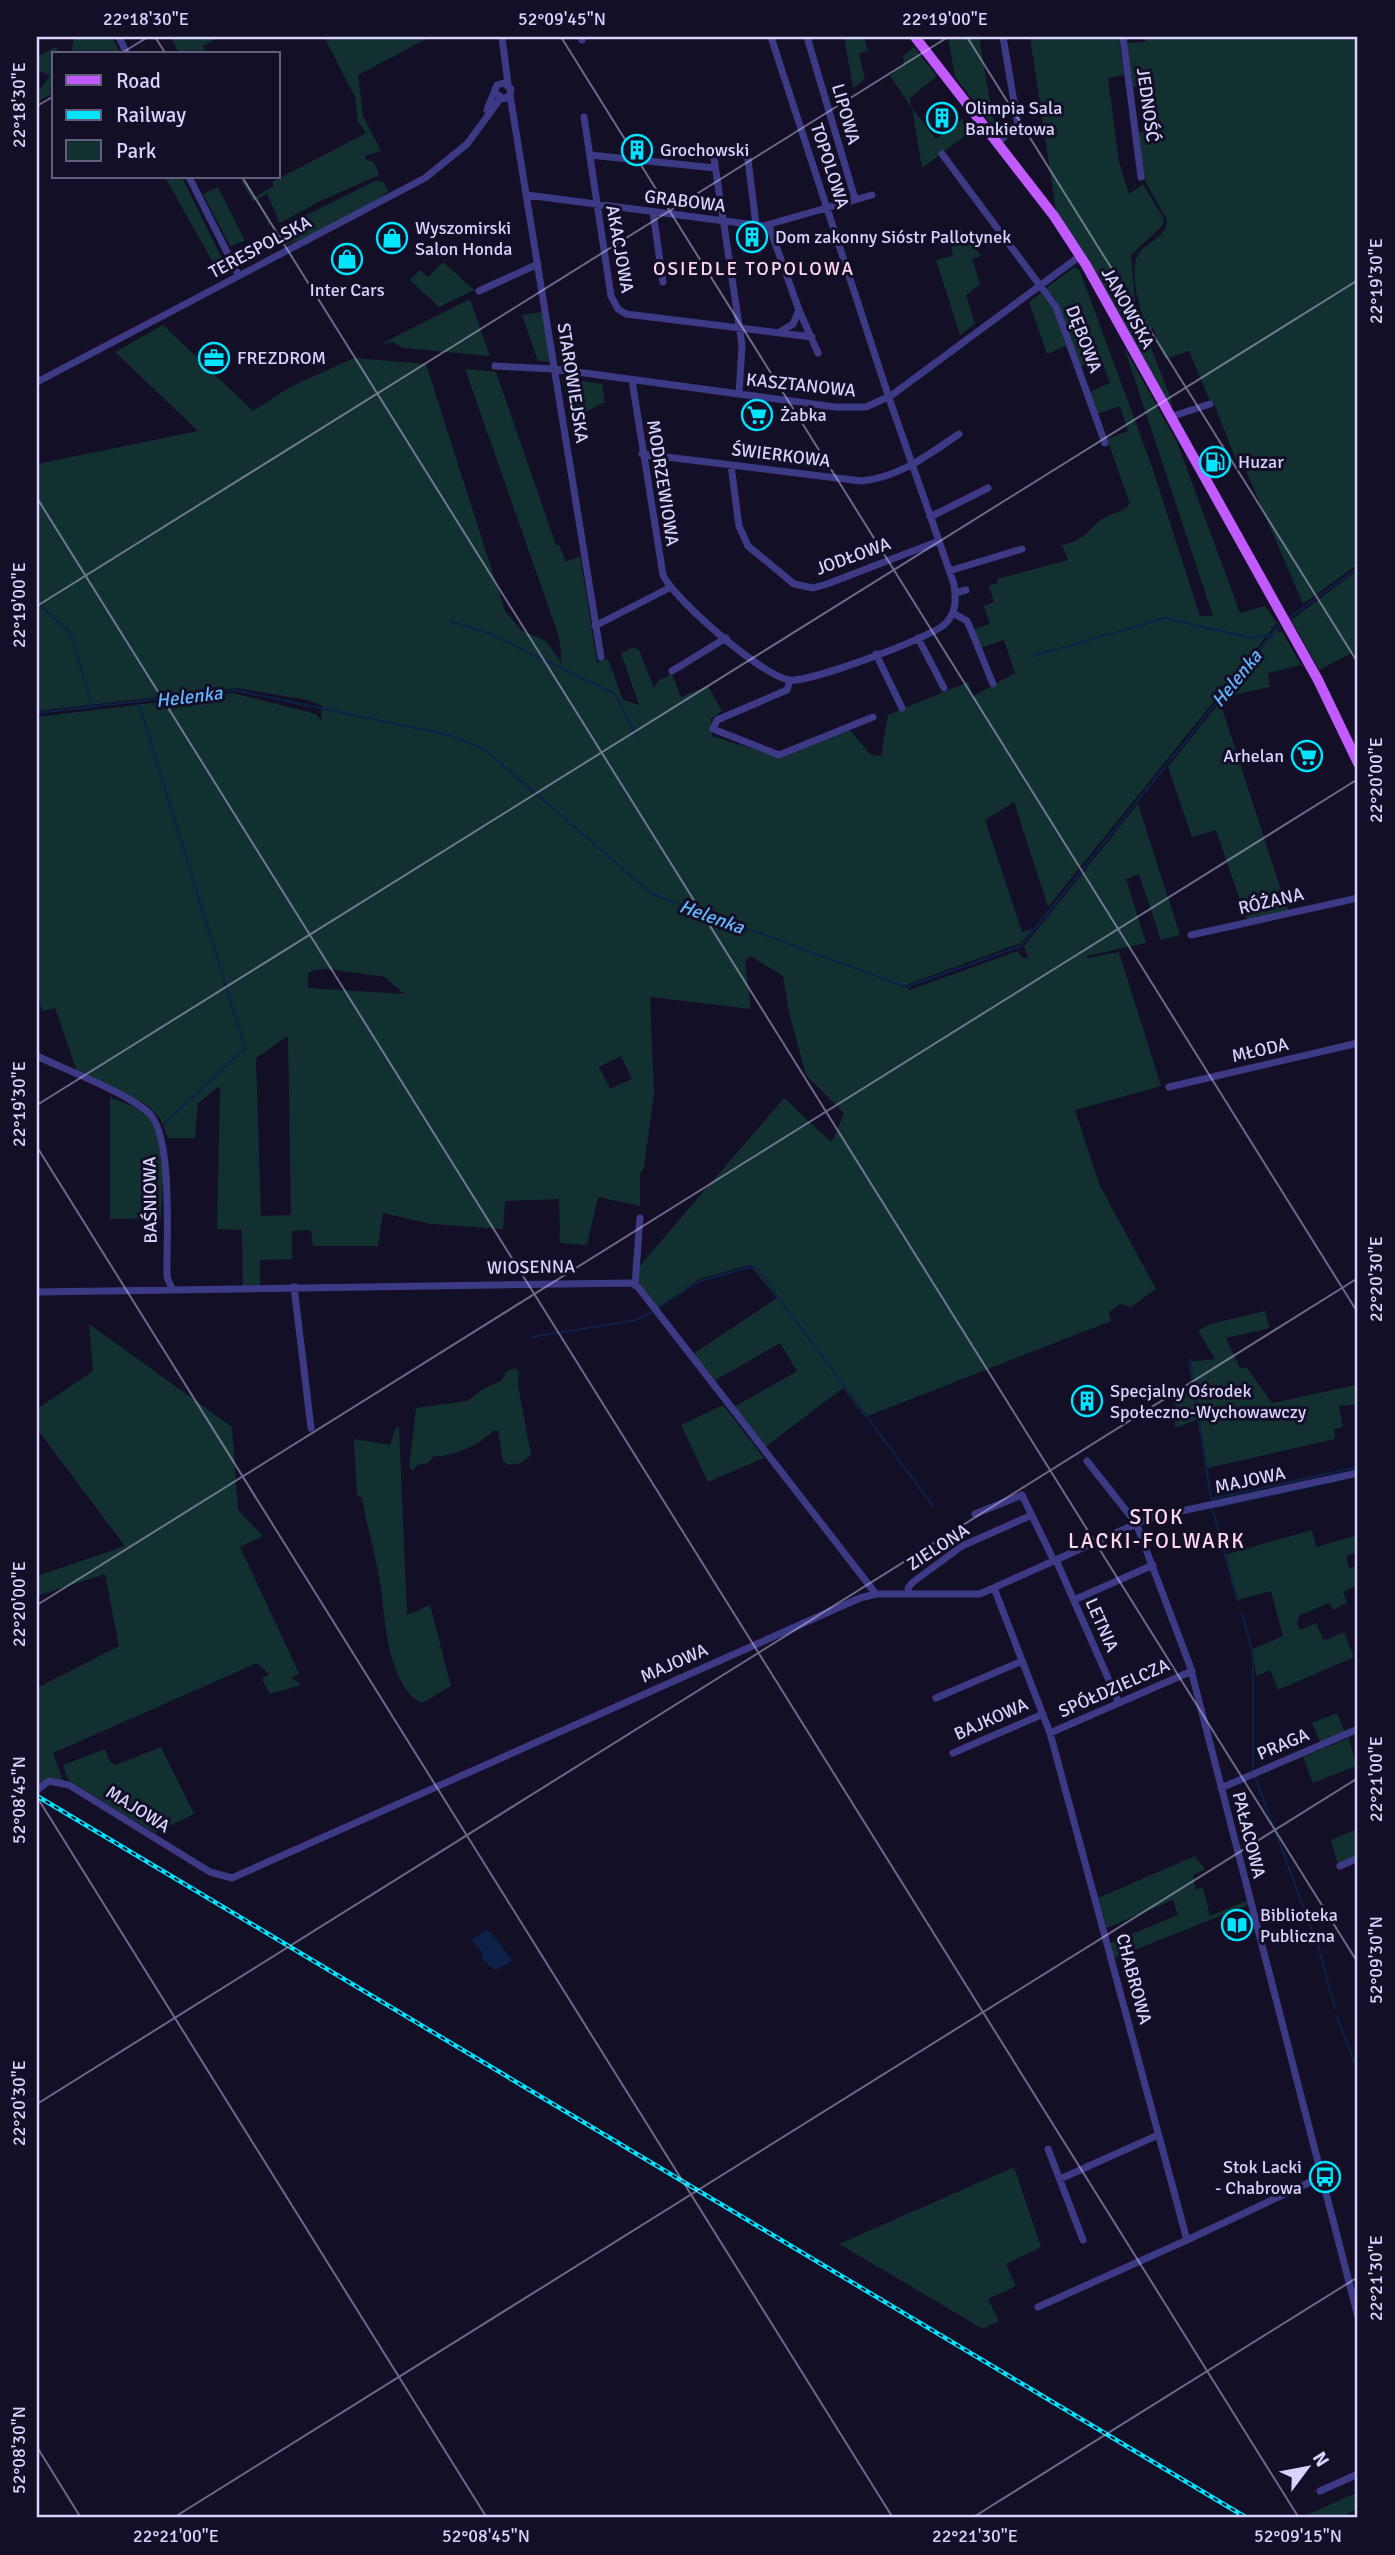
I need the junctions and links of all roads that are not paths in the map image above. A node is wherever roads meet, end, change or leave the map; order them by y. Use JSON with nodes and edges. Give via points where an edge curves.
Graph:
{"nodes":[{"id":1,"x":513,"y":37,"type":"edge"},
{"id":2,"x":771,"y":37,"type":"edge"},
{"id":3,"x":807,"y":37,"type":"edge"},
{"id":4,"x":915,"y":37,"type":"edge"},
{"id":5,"x":1003,"y":37,"type":"edge"},
{"id":6,"x":1123,"y":37,"type":"edge"},
{"id":7,"x":503,"y":38,"type":"edge"},
{"id":8,"x":503,"y":84,"type":"junction"},
{"id":9,"x":502,"y":96,"type":"junction"},
{"id":10,"x":584,"y":117,"type":"dead end"},
{"id":11,"x":998,"y":143,"type":"junction"},
{"id":12,"x":713,"y":152,"type":"dead end"},
{"id":13,"x":942,"y":154,"type":"dead end"},
{"id":14,"x":590,"y":155,"type":"junction"},
{"id":15,"x":748,"y":159,"type":"dead end"},
{"id":16,"x":715,"y":168,"type":"junction"},
{"id":17,"x":1142,"y":177,"type":"dead end"},
{"id":18,"x":190,"y":178,"type":"edge"},
{"id":19,"x":527,"y":195,"type":"junction"},
{"id":20,"x":872,"y":195,"type":"dead end"},
{"id":21,"x":855,"y":200,"type":"junction"},
{"id":22,"x":597,"y":205,"type":"junction"},
{"id":23,"x":827,"y":208,"type":"junction"},
{"id":24,"x":653,"y":212,"type":"junction"},
{"id":25,"x":723,"y":221,"type":"junction"},
{"id":26,"x":756,"y":225,"type":"junction"},
{"id":27,"x":769,"y":226,"type":"junction"},
{"id":28,"x":1080,"y":256,"type":"junction"},
{"id":29,"x":538,"y":264,"type":"junction"},
{"id":30,"x":239,"y":276,"type":"junction"},
{"id":31,"x":663,"y":282,"type":"dead end"},
{"id":32,"x":1040,"y":285,"type":"junction"},
{"id":33,"x":480,"y":291,"type":"dead end"},
{"id":34,"x":799,"y":310,"type":"junction"},
{"id":35,"x":740,"y":328,"type":"junction"},
{"id":36,"x":776,"y":333,"type":"junction"},
{"id":37,"x":812,"y":337,"type":"junction"},
{"id":38,"x":818,"y":353,"type":"dead end"},
{"id":39,"x":495,"y":366,"type":"dead end"},
{"id":40,"x":555,"y":369,"type":"junction"},
{"id":41,"x":632,"y":380,"type":"junction"},
{"id":42,"x":37,"y":383,"type":"edge"},
{"id":43,"x":739,"y":394,"type":"junction"},
{"id":44,"x":889,"y":398,"type":"junction"},
{"id":45,"x":1210,"y":404,"type":"dead end"},
{"id":46,"x":1170,"y":416,"type":"junction"},
{"id":47,"x":959,"y":433,"type":"dead end"},
{"id":48,"x":1105,"y":443,"type":"dead end"},
{"id":49,"x":642,"y":454,"type":"junction"},
{"id":50,"x":731,"y":465,"type":"junction"},
{"id":51,"x":913,"y":465,"type":"junction"},
{"id":52,"x":988,"y":488,"type":"dead end"},
{"id":53,"x":930,"y":517,"type":"junction"},
{"id":54,"x":939,"y":541,"type":"junction"},
{"id":55,"x":1022,"y":549,"type":"dead end"},
{"id":56,"x":949,"y":571,"type":"junction"},
{"id":57,"x":670,"y":588,"type":"junction"},
{"id":58,"x":966,"y":590,"type":"dead end"},
{"id":59,"x":955,"y":593,"type":"junction"},
{"id":60,"x":953,"y":613,"type":"junction"},
{"id":61,"x":595,"y":626,"type":"junction"},
{"id":62,"x":726,"y":638,"type":"junction"},
{"id":63,"x":918,"y":638,"type":"junction"},
{"id":64,"x":876,"y":654,"type":"junction"},
{"id":65,"x":601,"y":657,"type":"dead end"},
{"id":66,"x":672,"y":671,"type":"dead end"},
{"id":67,"x":790,"y":680,"type":"junction"},
{"id":68,"x":992,"y":684,"type":"dead end"},
{"id":69,"x":944,"y":688,"type":"dead end"},
{"id":70,"x":902,"y":708,"type":"dead end"},
{"id":71,"x":873,"y":717,"type":"dead end"},
{"id":72,"x":1358,"y":763,"type":"edge"},
{"id":73,"x":1358,"y":898,"type":"edge"},
{"id":74,"x":1191,"y":935,"type":"dead end"},
{"id":75,"x":1358,"y":1044,"type":"edge"},
{"id":76,"x":37,"y":1056,"type":"edge"},
{"id":77,"x":1168,"y":1087,"type":"dead end"},
{"id":78,"x":640,"y":1218,"type":"dead end"},
{"id":79,"x":635,"y":1285,"type":"junction"},
{"id":80,"x":295,"y":1287,"type":"junction"},
{"id":81,"x":172,"y":1289,"type":"junction"},
{"id":82,"x":37,"y":1292,"type":"edge"},
{"id":83,"x":310,"y":1429,"type":"dead end"},
{"id":84,"x":1087,"y":1461,"type":"dead end"},
{"id":85,"x":1358,"y":1473,"type":"edge"},
{"id":86,"x":975,"y":1514,"type":"dead end"},
{"id":87,"x":1032,"y":1515,"type":"junction"},
{"id":88,"x":1136,"y":1523,"type":"junction"},
{"id":89,"x":1055,"y":1560,"type":"junction"},
{"id":90,"x":1153,"y":1564,"type":"junction"},
{"id":91,"x":995,"y":1588,"type":"junction"},
{"id":92,"x":876,"y":1594,"type":"junction"},
{"id":93,"x":909,"y":1594,"type":"junction"},
{"id":94,"x":1074,"y":1600,"type":"junction"},
{"id":95,"x":1022,"y":1661,"type":"junction"},
{"id":96,"x":1192,"y":1671,"type":"junction"},
{"id":97,"x":936,"y":1698,"type":"dead end"},
{"id":98,"x":1119,"y":1703,"type":"junction"},
{"id":99,"x":1042,"y":1714,"type":"junction"},
{"id":100,"x":1358,"y":1729,"type":"edge"},
{"id":101,"x":1050,"y":1733,"type":"junction"},
{"id":102,"x":953,"y":1754,"type":"dead end"},
{"id":103,"x":1221,"y":1788,"type":"junction"},
{"id":104,"x":37,"y":1790,"type":"edge"},
{"id":105,"x":1358,"y":1858,"type":"edge"},
{"id":106,"x":1340,"y":1866,"type":"dead end"},
{"id":107,"x":1158,"y":2135,"type":"junction"},
{"id":108,"x":1048,"y":2149,"type":"dead end"},
{"id":109,"x":1321,"y":2177,"type":"junction"},
{"id":110,"x":1059,"y":2179,"type":"junction"},
{"id":111,"x":1083,"y":2240,"type":"dead end"},
{"id":112,"x":1187,"y":2240,"type":"junction"},
{"id":113,"x":1038,"y":2307,"type":"dead end"},
{"id":114,"x":1358,"y":2317,"type":"edge"},
{"id":115,"x":1358,"y":2473,"type":"edge"},
{"id":116,"x":1321,"y":2491,"type":"dead end"}],
"edges":[{"from":1,"to":7,"type":"street"},
{"from":2,"to":23,"type":"street","name":"TOPOLOWA"},
{"from":3,"to":21,"type":"street","name":"LIPOWA"},
{"from":4,"to":11,"type":"main road","name":"JANOWSKA"},
{"from":5,"to":11,"type":"street","via":[[1018,125]]},
{"from":6,"to":17,"type":"street","name":"JEDNOŚĆ"},
{"from":7,"to":8,"type":"street"},
{"from":8,"to":9,"type":"street","name":"TERESPOLSKA"},
{"from":8,"to":9,"type":"street"},
{"from":9,"to":19,"type":"street","name":"STAROWIEJSKA","via":[[514,114]]},
{"from":9,"to":30,"type":"street","name":"TERESPOLSKA","via":[[467,144],[425,178]]},
{"from":10,"to":14,"type":"street","name":"AKACJOWA"},
{"from":11,"to":28,"type":"main road","name":"JANOWSKA"},
{"from":12,"to":16,"type":"street"},
{"from":13,"to":32,"type":"street","name":"DĘBOWA"},
{"from":14,"to":16,"type":"street"},
{"from":14,"to":22,"type":"street","name":"AKACJOWA"},
{"from":15,"to":26,"type":"street","name":"GRABOWA"},
{"from":16,"to":25,"type":"street"},
{"from":18,"to":30,"type":"street"},
{"from":19,"to":22,"type":"street","name":"GRABOWA"},
{"from":19,"to":29,"type":"street","name":"STAROWIEJSKA"},
{"from":20,"to":21,"type":"street"},
{"from":21,"to":23,"type":"street"},
{"from":22,"to":24,"type":"street","name":"GRABOWA"},
{"from":22,"to":35,"type":"street","name":"AKACJOWA","via":[[611,296],[618,309],[625,314]]},
{"from":23,"to":27,"type":"street"},
{"from":23,"to":44,"type":"street","name":"TOPOLOWA"},
{"from":24,"to":25,"type":"street","name":"GRABOWA"},
{"from":24,"to":31,"type":"street"},
{"from":25,"to":26,"type":"street","name":"GRABOWA"},
{"from":25,"to":35,"type":"street"},
{"from":26,"to":27,"type":"street","name":"GRABOWA"},
{"from":27,"to":34,"type":"street"},
{"from":28,"to":32,"type":"street","name":"KASZTANOWA"},
{"from":28,"to":46,"type":"main road","name":"JANOWSKA"},
{"from":29,"to":33,"type":"street"},
{"from":29,"to":40,"type":"street","name":"STAROWIEJSKA"},
{"from":30,"to":42,"type":"street","name":"TERESPOLSKA"},
{"from":32,"to":44,"type":"street","name":"KASZTANOWA"},
{"from":32,"to":48,"type":"street","name":"DĘBOWA","via":[[1056,307]]},
{"from":34,"to":36,"type":"street","via":[[793,324]]},
{"from":34,"to":37,"type":"street"},
{"from":35,"to":36,"type":"street","name":"AKACJOWA"},
{"from":35,"to":43,"type":"street","via":[[743,362]]},
{"from":36,"to":37,"type":"street","name":"AKACJOWA"},
{"from":37,"to":38,"type":"street"},
{"from":39,"to":40,"type":"street","name":"KASZTANOWA"},
{"from":40,"to":41,"type":"street","name":"KASZTANOWA"},
{"from":40,"to":61,"type":"street","name":"STAROWIEJSKA"},
{"from":41,"to":43,"type":"street","name":"KASZTANOWA"},
{"from":41,"to":49,"type":"street","name":"MODRZEWIOWA"},
{"from":43,"to":44,"type":"street","name":"KASZTANOWA","via":[[852,408]]},
{"from":44,"to":51,"type":"street","name":"TOPOLOWA"},
{"from":45,"to":46,"type":"street"},
{"from":46,"to":72,"type":"main road","name":"JANOWSKA","via":[[1282,615]]},
{"from":47,"to":51,"type":"street"},
{"from":49,"to":50,"type":"street","name":"ŚWIERKOWA"},
{"from":49,"to":57,"type":"street","name":"MODRZEWIOWA","via":[[659,558]]},
{"from":50,"to":51,"type":"street","name":"ŚWIERKOWA","via":[[861,481]]},
{"from":50,"to":54,"type":"street","name":"JODŁOWA","via":[[743,536],[756,555],[794,584],[813,588],[827,584]]},
{"from":51,"to":53,"type":"street","name":"TOPOLOWA"},
{"from":52,"to":53,"type":"street"},
{"from":53,"to":54,"type":"street","name":"TOPOLOWA"},
{"from":54,"to":56,"type":"street","name":"TOPOLOWA"},
{"from":55,"to":56,"type":"street"},
{"from":56,"to":59,"type":"street","name":"TOPOLOWA"},
{"from":57,"to":61,"type":"street"},
{"from":57,"to":62,"type":"street","name":"MODRZEWIOWA"},
{"from":58,"to":59,"type":"street"},
{"from":59,"to":60,"type":"street","name":"TOPOLOWA"},
{"from":60,"to":63,"type":"street","via":[[941,627]]},
{"from":60,"to":68,"type":"street","via":[[967,621]]},
{"from":61,"to":65,"type":"street","name":"STAROWIEJSKA"},
{"from":62,"to":66,"type":"street"},
{"from":62,"to":67,"type":"street","name":"MODRZEWIOWA","via":[[768,670]]},
{"from":63,"to":64,"type":"street"},
{"from":63,"to":69,"type":"street"},
{"from":64,"to":67,"type":"street","via":[[817,677]]},
{"from":64,"to":70,"type":"street"},
{"from":67,"to":71,"type":"street","via":[[787,690],[718,720],[713,729],[779,755]]},
{"from":73,"to":74,"type":"street","name":"RÓŻANA"},
{"from":75,"to":77,"type":"street","name":"MŁODA"},
{"from":76,"to":81,"type":"street","name":"BAŚNIOWA","via":[[148,1112],[160,1128],[165,1157],[167,1276]]},
{"from":78,"to":79,"type":"street"},
{"from":79,"to":80,"type":"street","name":"WIOSENNA"},
{"from":79,"to":92,"type":"street"},
{"from":80,"to":81,"type":"street","name":"WIOSENNA"},
{"from":80,"to":83,"type":"street"},
{"from":81,"to":82,"type":"street","name":"WIOSENNA"},
{"from":84,"to":88,"type":"street","name":"PAŁACOWA"},
{"from":85,"to":88,"type":"street","name":"MAJOWA"},
{"from":86,"to":87,"type":"street","name":"LETNIA","via":[[1022,1494]]},
{"from":87,"to":89,"type":"street","name":"LETNIA"},
{"from":87,"to":93,"type":"street","name":"ZIELONA","via":[[962,1546],[913,1582]]},
{"from":88,"to":89,"type":"street","name":"MAJOWA"},
{"from":88,"to":90,"type":"street","name":"PAŁACOWA"},
{"from":89,"to":91,"type":"street","name":"MAJOWA"},
{"from":89,"to":94,"type":"street","name":"LETNIA"},
{"from":90,"to":94,"type":"street"},
{"from":90,"to":96,"type":"street","name":"PAŁACOWA"},
{"from":91,"to":93,"type":"street","name":"MAJOWA","via":[[980,1594]]},
{"from":91,"to":95,"type":"street","name":"CHABROWA"},
{"from":92,"to":93,"type":"street","name":"MAJOWA"},
{"from":92,"to":104,"type":"street","name":"MAJOWA","via":[[232,1878],[210,1872],[69,1785],[49,1780]]},
{"from":94,"to":98,"type":"street","name":"LETNIA"},
{"from":95,"to":97,"type":"street"},
{"from":95,"to":99,"type":"street","name":"CHABROWA"},
{"from":96,"to":98,"type":"street","name":"SPÓŁDZIELCZA"},
{"from":96,"to":103,"type":"street","name":"PAŁACOWA"},
{"from":98,"to":101,"type":"street","name":"SPÓŁDZIELCZA"},
{"from":99,"to":101,"type":"street","name":"CHABROWA"},
{"from":99,"to":102,"type":"street","name":"BAJKOWA"},
{"from":100,"to":103,"type":"street","name":"PRAGA"},
{"from":101,"to":107,"type":"street","name":"CHABROWA"},
{"from":103,"to":109,"type":"street","name":"PAŁACOWA"},
{"from":105,"to":106,"type":"street"},
{"from":107,"to":110,"type":"street"},
{"from":107,"to":112,"type":"street","name":"CHABROWA"},
{"from":108,"to":110,"type":"street"},
{"from":109,"to":112,"type":"street"},
{"from":109,"to":114,"type":"street","name":"PAŁACOWA"},
{"from":110,"to":111,"type":"street"},
{"from":112,"to":113,"type":"street"},
{"from":115,"to":116,"type":"street"}]}
